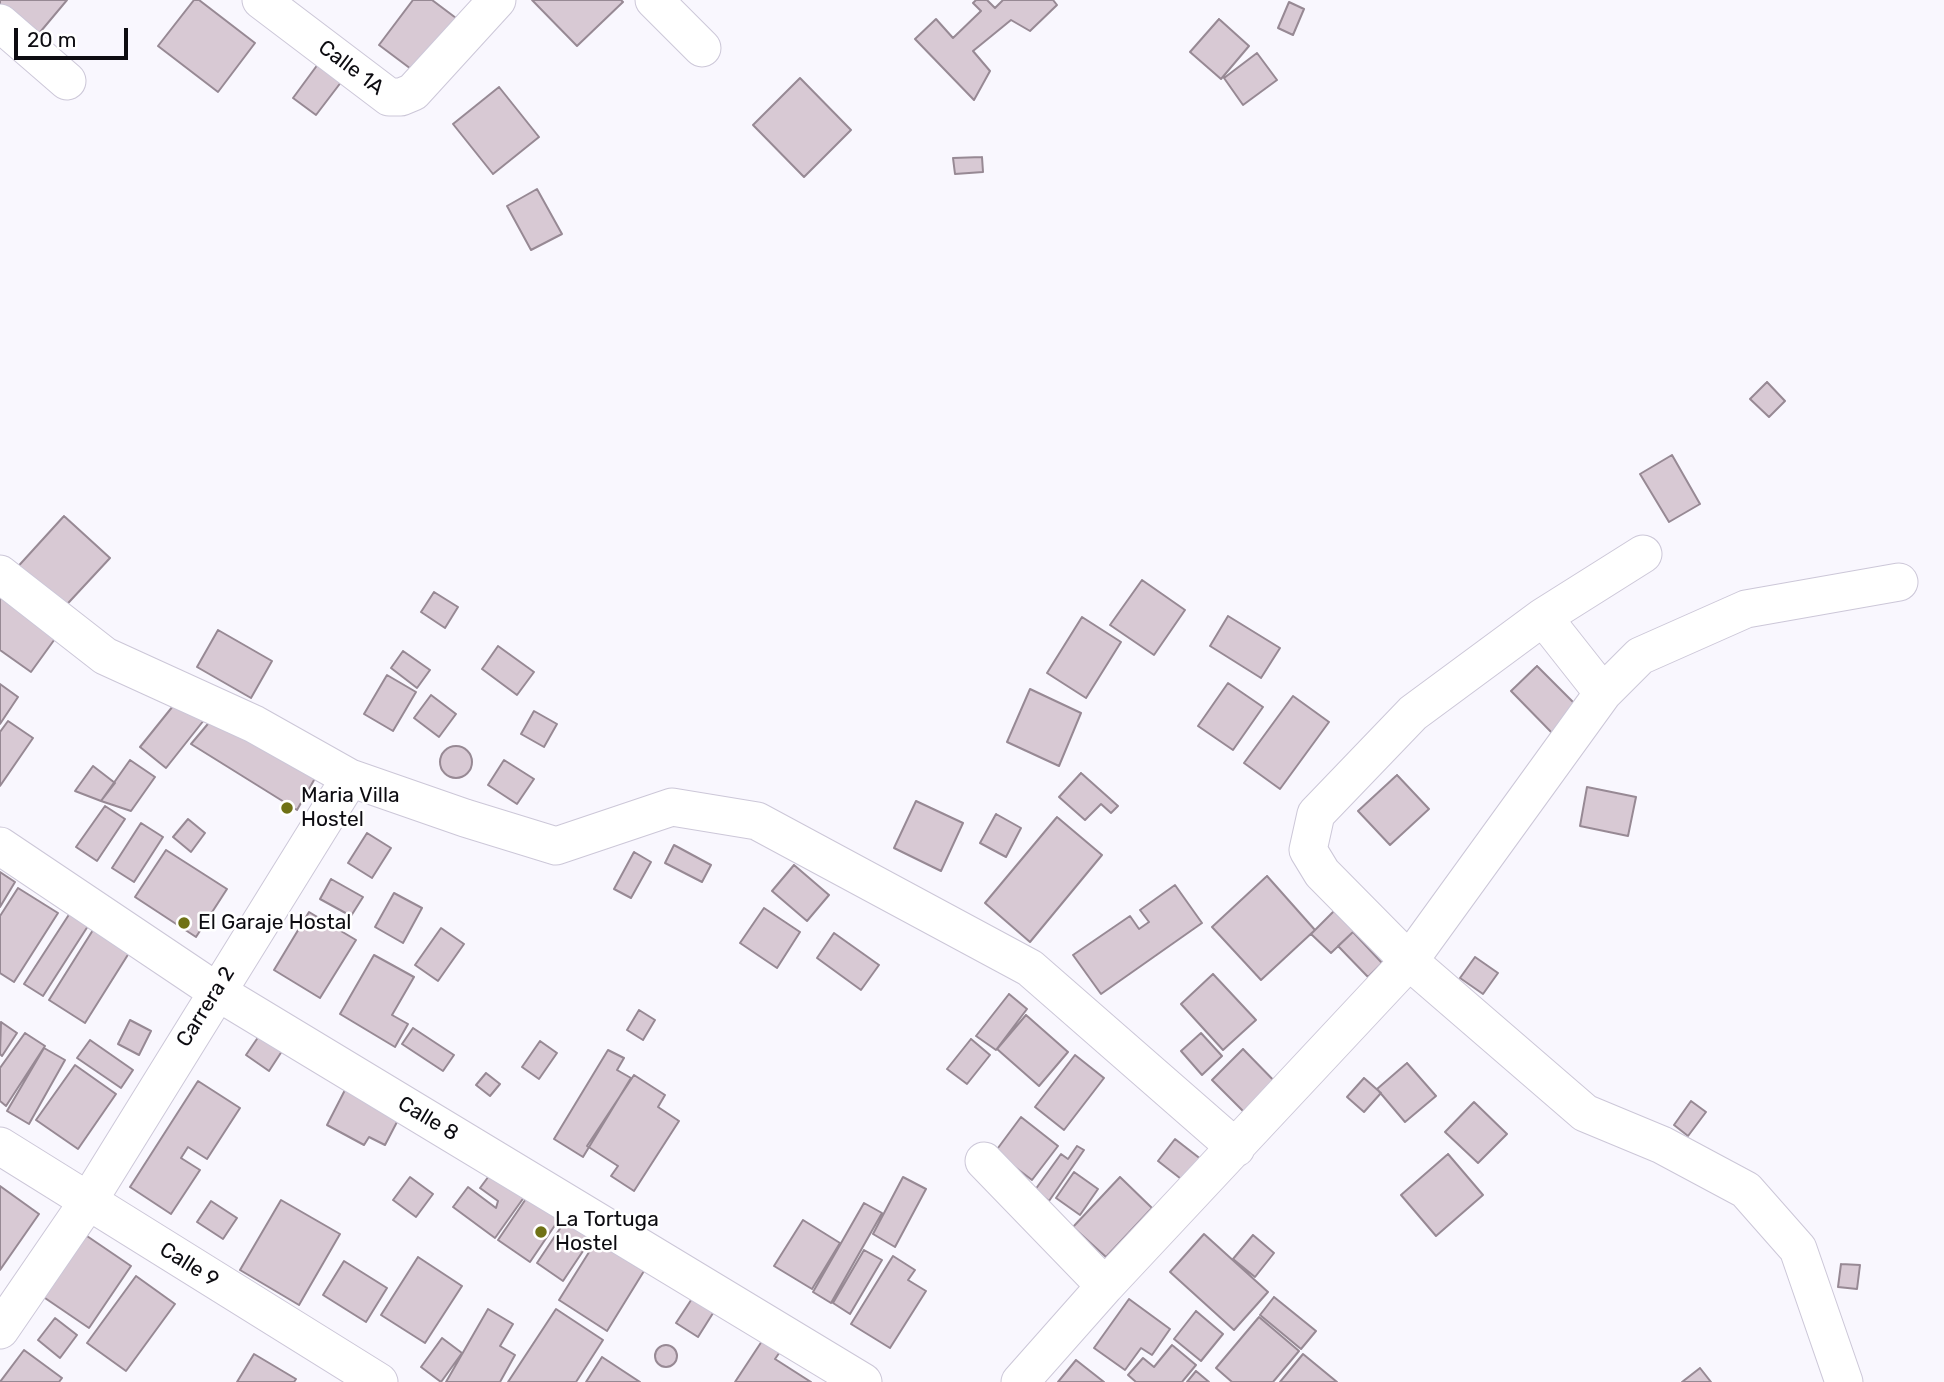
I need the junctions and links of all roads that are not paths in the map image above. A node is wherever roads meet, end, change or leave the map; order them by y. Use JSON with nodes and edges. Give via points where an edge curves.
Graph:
{"nodes":[{"id":1,"x":261,"y":0,"type":"edge"},
{"id":2,"x":496,"y":0,"type":"edge"},
{"id":3,"x":654,"y":0,"type":"edge"},
{"id":4,"x":0,"y":23,"type":"edge"},
{"id":5,"x":702,"y":48,"type":"dead end"},
{"id":6,"x":67,"y":81,"type":"dead end"},
{"id":7,"x":1643,"y":554,"type":"dead end"},
{"id":8,"x":0,"y":574,"type":"edge"},
{"id":9,"x":1899,"y":582,"type":"dead end"},
{"id":10,"x":1543,"y":617,"type":"junction"},
{"id":11,"x":1603,"y":693,"type":"junction"},
{"id":12,"x":350,"y":778,"type":"junction"},
{"id":13,"x":0,"y":846,"type":"edge"},
{"id":14,"x":1409,"y":961,"type":"junction"},
{"id":15,"x":216,"y":991,"type":"junction"},
{"id":16,"x":0,"y":1146,"type":"edge"},
{"id":17,"x":1236,"y":1148,"type":"junction"},
{"id":18,"x":984,"y":1161,"type":"dead end"},
{"id":19,"x":87,"y":1203,"type":"junction"},
{"id":20,"x":1105,"y":1286,"type":"junction"},
{"id":21,"x":0,"y":1329,"type":"edge"},
{"id":22,"x":1849,"y":1378,"type":"edge"},
{"id":23,"x":379,"y":1382,"type":"edge"},
{"id":24,"x":863,"y":1382,"type":"edge"},
{"id":25,"x":1020,"y":1382,"type":"edge"}],
"edges":[{"from":1,"to":2,"type":"street","name":"Calle 1A","via":[[389,97],[413,92]]},
{"from":3,"to":5,"type":"street"},
{"from":4,"to":6,"type":"street"},
{"from":7,"to":10,"type":"street"},
{"from":8,"to":12,"type":"street","via":[[105,656],[254,724]]},
{"from":9,"to":11,"type":"street","via":[[1746,609],[1640,656]]},
{"from":10,"to":11,"type":"street"},
{"from":10,"to":14,"type":"street","via":[[1413,713],[1316,814],[1308,850],[1322,873]]},
{"from":11,"to":14,"type":"street"},
{"from":12,"to":15,"type":"street","name":"Carrera 2"},
{"from":12,"to":17,"type":"street","via":[[556,846],[672,807],[757,821],[1030,968]]},
{"from":13,"to":15,"type":"street","name":"Calle 8"},
{"from":14,"to":17,"type":"street"},
{"from":14,"to":22,"type":"street","via":[[1585,1113],[1662,1145],[1746,1190],[1798,1249]]},
{"from":15,"to":19,"type":"street","name":"Carrera 2"},
{"from":15,"to":24,"type":"street","name":"Calle 8"},
{"from":16,"to":19,"type":"street","name":"Calle 9"},
{"from":17,"to":20,"type":"street"},
{"from":18,"to":20,"type":"street"},
{"from":19,"to":21,"type":"street","name":"Carrera 2"},
{"from":19,"to":23,"type":"street","name":"Calle 9"},
{"from":20,"to":25,"type":"street"}]}
